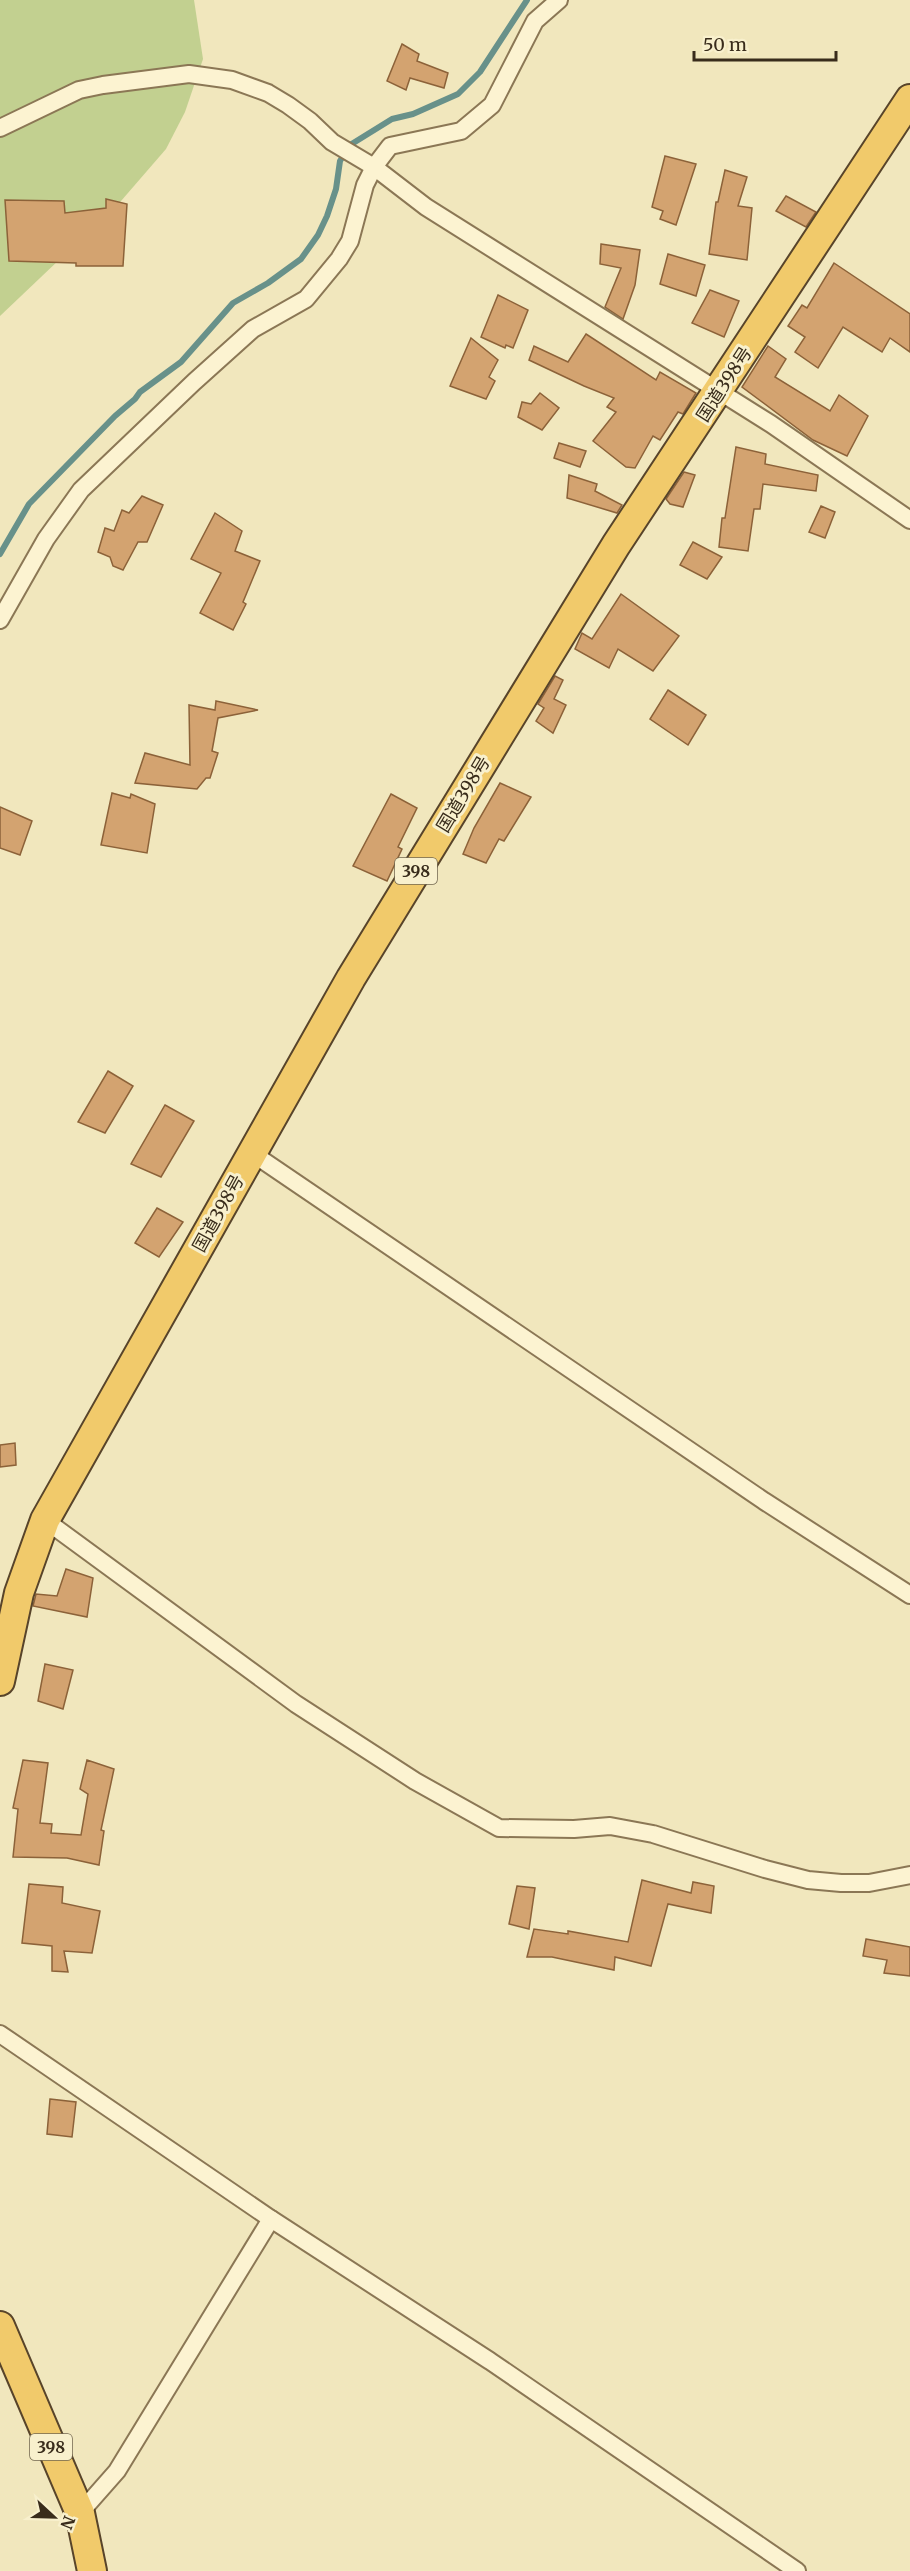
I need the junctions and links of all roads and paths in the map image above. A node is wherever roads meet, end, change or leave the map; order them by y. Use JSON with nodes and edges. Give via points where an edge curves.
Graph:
{"nodes":[{"id":1,"x":559,"y":0,"type":"edge"},
{"id":2,"x":910,"y":99,"type":"edge"},
{"id":3,"x":0,"y":128,"type":"edge"},
{"id":4,"x":374,"y":168,"type":"junction"},
{"id":5,"x":718,"y":392,"type":"junction"},
{"id":6,"x":910,"y":520,"type":"edge"},
{"id":7,"x":0,"y":620,"type":"edge"},
{"id":8,"x":252,"y":1153,"type":"junction"},
{"id":9,"x":45,"y":1520,"type":"junction"},
{"id":10,"x":910,"y":1595,"type":"edge"},
{"id":11,"x":0,"y":1681,"type":"edge"},
{"id":12,"x":910,"y":1875,"type":"edge"},
{"id":13,"x":0,"y":2034,"type":"edge"},
{"id":14,"x":271,"y":2219,"type":"junction"},
{"id":15,"x":0,"y":2326,"type":"edge"},
{"id":16,"x":80,"y":2513,"type":"junction"},
{"id":17,"x":93,"y":2571,"type":"edge"},
{"id":18,"x":797,"y":2571,"type":"edge"}],
"edges":[{"from":1,"to":4,"type":"street","via":[[535,21],[492,105],[461,131],[390,146]]},
{"from":2,"to":5,"type":"highway","name":"国道398号","number":"398"},
{"from":3,"to":4,"type":"street","via":[[79,90],[189,74],[232,80],[268,93]]},
{"from":4,"to":5,"type":"street","via":[[426,207]]},
{"from":4,"to":7,"type":"street","via":[[365,185],[350,241],[306,299],[253,330],[81,490],[46,539]]},
{"from":5,"to":6,"type":"street","via":[[771,423]]},
{"from":5,"to":8,"type":"highway","name":"国道398号","number":"398","via":[[597,575],[351,978]]},
{"from":8,"to":9,"type":"highway","name":"国道398号","number":"398"},
{"from":8,"to":10,"type":"street","via":[[764,1501]]},
{"from":9,"to":11,"type":"highway","name":"国道398号","number":"398","via":[[19,1593]]},
{"from":9,"to":12,"type":"street","via":[[296,1704],[416,1781],[499,1828],[610,1826],[653,1834],[808,1880],[869,1883]]},
{"from":13,"to":14,"type":"street"},
{"from":14,"to":16,"type":"street","via":[[117,2471]]},
{"from":14,"to":18,"type":"street","via":[[490,2361]]},
{"from":15,"to":16,"type":"highway","number":"398"},
{"from":16,"to":17,"type":"highway","number":"398"}]}
